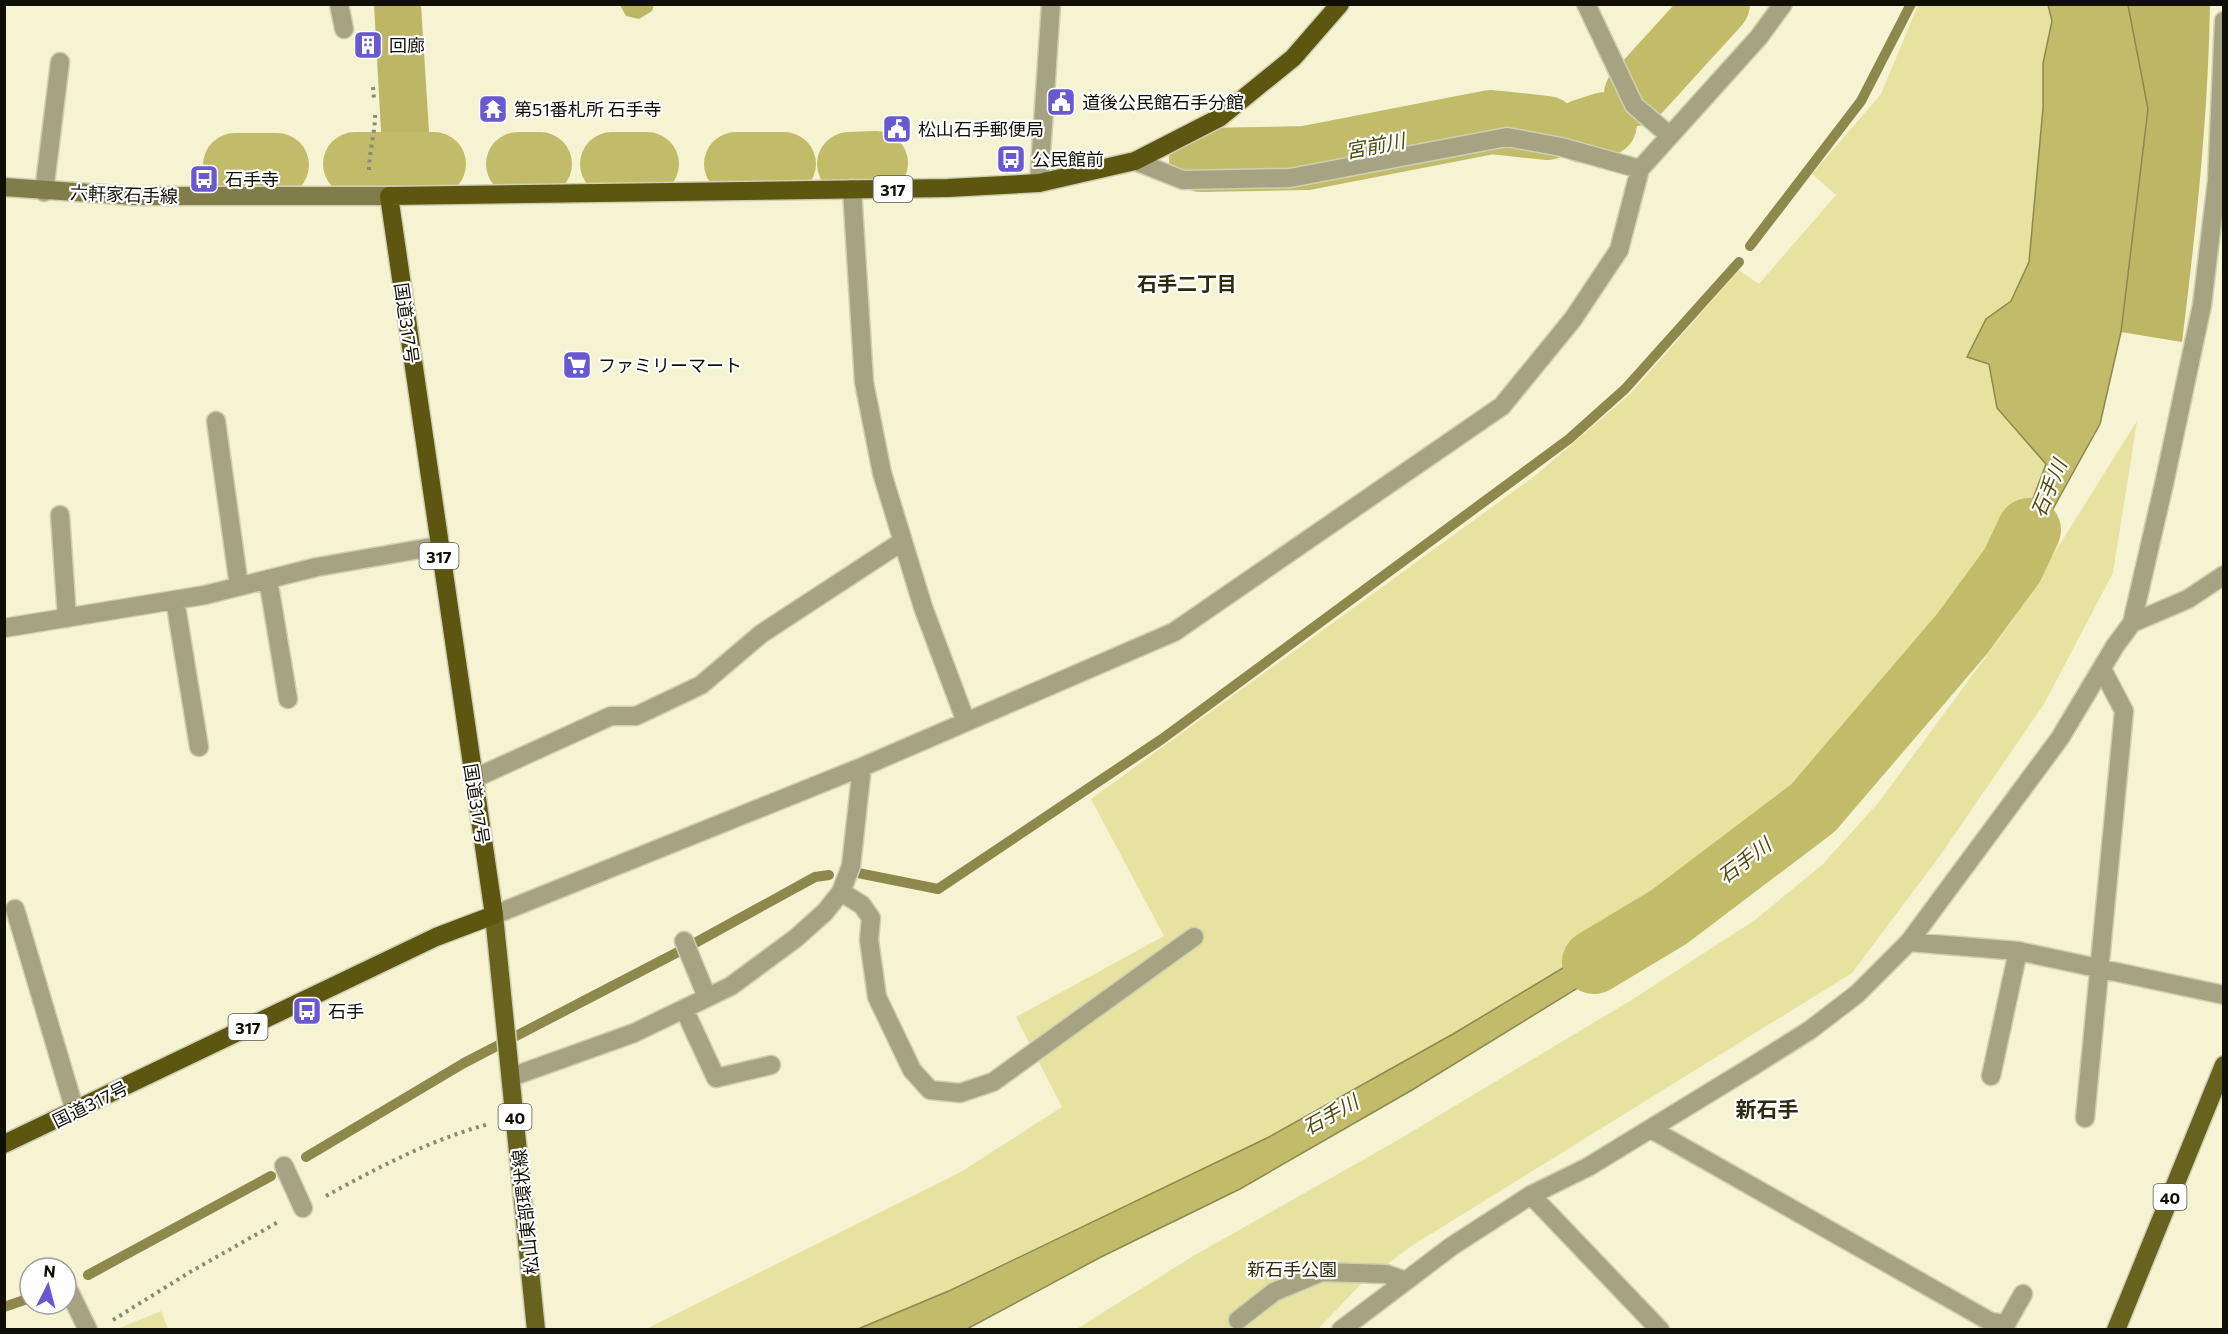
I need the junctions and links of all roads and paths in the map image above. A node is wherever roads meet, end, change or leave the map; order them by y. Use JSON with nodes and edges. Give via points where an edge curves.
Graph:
{"nodes":[{"id":1,"x":339,"y":4,"type":"edge"},
{"id":2,"x":1050,"y":4,"type":"edge"},
{"id":3,"x":1340,"y":4,"type":"edge"},
{"id":4,"x":1586,"y":4,"type":"edge"},
{"id":5,"x":1784,"y":4,"type":"edge"},
{"id":6,"x":2223,"y":21,"type":"edge"},
{"id":7,"x":344,"y":29,"type":"dead end"},
{"id":8,"x":60,"y":62,"type":"dead end"},
{"id":9,"x":373,"y":87,"type":"dead end"},
{"id":10,"x":374,"y":99,"type":"dead end"},
{"id":11,"x":375,"y":111,"type":"dead end"},
{"id":12,"x":2222,"y":129,"type":"edge"},
{"id":13,"x":1670,"y":136,"type":"junction"},
{"id":14,"x":1135,"y":161,"type":"junction"},
{"id":15,"x":1640,"y":169,"type":"junction"},
{"id":16,"x":370,"y":179,"type":"dead end"},
{"id":17,"x":1039,"y":183,"type":"junction"},
{"id":18,"x":4,"y":187,"type":"edge"},
{"id":19,"x":852,"y":189,"type":"junction"},
{"id":20,"x":44,"y":192,"type":"junction"},
{"id":21,"x":389,"y":196,"type":"junction"},
{"id":22,"x":216,"y":421,"type":"dead end"},
{"id":23,"x":60,"y":515,"type":"dead end"},
{"id":24,"x":903,"y":541,"type":"junction"},
{"id":25,"x":438,"y":546,"type":"junction"},
{"id":26,"x":2223,"y":575,"type":"edge"},
{"id":27,"x":268,"y":579,"type":"junction"},
{"id":28,"x":239,"y":586,"type":"junction"},
{"id":29,"x":175,"y":600,"type":"junction"},
{"id":30,"x":67,"y":618,"type":"junction"},
{"id":31,"x":2132,"y":623,"type":"junction"},
{"id":32,"x":4,"y":628,"type":"edge"},
{"id":33,"x":2102,"y":669,"type":"junction"},
{"id":34,"x":288,"y":699,"type":"dead end"},
{"id":35,"x":966,"y":722,"type":"junction"},
{"id":36,"x":199,"y":747,"type":"dead end"},
{"id":37,"x":862,"y":767,"type":"junction"},
{"id":38,"x":473,"y":778,"type":"junction"},
{"id":39,"x":842,"y":892,"type":"junction"},
{"id":40,"x":15,"y":909,"type":"dead end"},
{"id":41,"x":494,"y":915,"type":"junction"},
{"id":42,"x":1194,"y":938,"type":"dead end"},
{"id":43,"x":684,"y":941,"type":"dead end"},
{"id":44,"x":1909,"y":942,"type":"junction"},
{"id":45,"x":2018,"y":951,"type":"junction"},
{"id":46,"x":2099,"y":968,"type":"junction"},
{"id":47,"x":2223,"y":995,"type":"edge"},
{"id":48,"x":707,"y":998,"type":"junction"},
{"id":49,"x":684,"y":1009,"type":"junction"},
{"id":50,"x":771,"y":1065,"type":"dead end"},
{"id":51,"x":2223,"y":1065,"type":"edge"},
{"id":52,"x":1991,"y":1076,"type":"dead end"},
{"id":53,"x":511,"y":1077,"type":"junction"},
{"id":54,"x":75,"y":1111,"type":"junction"},
{"id":55,"x":2085,"y":1118,"type":"dead end"},
{"id":56,"x":1651,"y":1129,"type":"junction"},
{"id":57,"x":4,"y":1144,"type":"edge"},
{"id":58,"x":284,"y":1166,"type":"dead end"},
{"id":59,"x":1531,"y":1195,"type":"junction"},
{"id":60,"x":303,"y":1208,"type":"dead end"},
{"id":61,"x":1403,"y":1280,"type":"junction"},
{"id":62,"x":2023,"y":1294,"type":"dead end"},
{"id":63,"x":78,"y":1309,"type":"edge"},
{"id":64,"x":1238,"y":1320,"type":"dead end"},
{"id":65,"x":536,"y":1324,"type":"edge"},
{"id":66,"x":88,"y":1329,"type":"edge"},
{"id":67,"x":1341,"y":1329,"type":"edge"},
{"id":68,"x":1660,"y":1329,"type":"edge"},
{"id":69,"x":2116,"y":1329,"type":"edge"}],
"edges":[{"from":1,"to":7,"type":"street"},
{"from":2,"to":17,"type":"street"},
{"from":3,"to":14,"type":"highway","number":"317","via":[[1293,58],[1219,118]]},
{"from":4,"to":13,"type":"street","via":[[1634,105]]},
{"from":5,"to":13,"type":"street"},
{"from":6,"to":12,"type":"street"},
{"from":8,"to":20,"type":"street"},
{"from":9,"to":10,"type":"path"},
{"from":11,"to":16,"type":"path"},
{"from":12,"to":31,"type":"street","via":[[2202,304]]},
{"from":13,"to":15,"type":"street"},
{"from":14,"to":15,"type":"street","via":[[1184,180],[1290,178],[1507,137]]},
{"from":14,"to":17,"type":"highway","number":"317"},
{"from":15,"to":35,"type":"street","via":[[1619,250],[1573,319],[1502,406],[1174,632]]},
{"from":17,"to":19,"type":"highway","number":"317"},
{"from":18,"to":20,"type":"main road","name":"六軒家石手線"},
{"from":19,"to":21,"type":"highway","number":"317"},
{"from":19,"to":24,"type":"street","via":[[864,382],[882,473]]},
{"from":20,"to":21,"type":"main road","name":"六軒家石手線"},
{"from":21,"to":25,"type":"highway","name":"国道317号","number":"317"},
{"from":22,"to":28,"type":"street"},
{"from":23,"to":30,"type":"street"},
{"from":24,"to":35,"type":"street"},
{"from":24,"to":38,"type":"street","via":[[761,634],[701,685],[636,716],[611,716]]},
{"from":25,"to":27,"type":"street"},
{"from":25,"to":38,"type":"highway","name":"国道317号","number":"317"},
{"from":26,"to":31,"type":"street","via":[[2188,599]]},
{"from":27,"to":28,"type":"street"},
{"from":27,"to":34,"type":"street"},
{"from":28,"to":29,"type":"street"},
{"from":29,"to":30,"type":"street"},
{"from":29,"to":36,"type":"street"},
{"from":30,"to":32,"type":"street"},
{"from":31,"to":33,"type":"street"},
{"from":33,"to":44,"type":"street","via":[[2060,738]]},
{"from":33,"to":46,"type":"street","via":[[2124,711]]},
{"from":35,"to":37,"type":"street"},
{"from":37,"to":39,"type":"street","via":[[851,866]]},
{"from":37,"to":41,"type":"street"},
{"from":38,"to":41,"type":"highway","name":"国道317号","number":"317"},
{"from":39,"to":42,"type":"street","via":[[862,905],[871,918],[869,940],[878,998],[912,1070],[930,1090],[960,1093],[993,1082]]},
{"from":39,"to":48,"type":"street","via":[[796,938],[731,986]]},
{"from":40,"to":54,"type":"street"},
{"from":41,"to":53,"type":"main road","name":"松山東部環状線","number":"40"},
{"from":41,"to":54,"type":"highway","name":"国道317号","number":"317","via":[[436,937]]},
{"from":43,"to":48,"type":"street"},
{"from":44,"to":45,"type":"street"},
{"from":44,"to":56,"type":"street","via":[[1857,994],[1810,1030]]},
{"from":45,"to":46,"type":"street"},
{"from":45,"to":52,"type":"street"},
{"from":46,"to":47,"type":"street"},
{"from":46,"to":55,"type":"street"},
{"from":48,"to":49,"type":"street"},
{"from":49,"to":50,"type":"street","via":[[716,1078]]},
{"from":49,"to":53,"type":"street","via":[[634,1033]]},
{"from":51,"to":69,"type":"main road","number":"40"},
{"from":53,"to":65,"type":"main road","name":"松山東部環状線","number":"40"},
{"from":54,"to":57,"type":"highway","name":"国道317号","number":"317"},
{"from":56,"to":59,"type":"street"},
{"from":56,"to":62,"type":"street","via":[[1991,1322],[2006,1324]]},
{"from":58,"to":60,"type":"street"},
{"from":59,"to":61,"type":"street"},
{"from":59,"to":68,"type":"street"},
{"from":61,"to":64,"type":"street","via":[[1386,1274],[1322,1272],[1274,1292]]},
{"from":61,"to":67,"type":"street"},
{"from":63,"to":66,"type":"street"}]}
